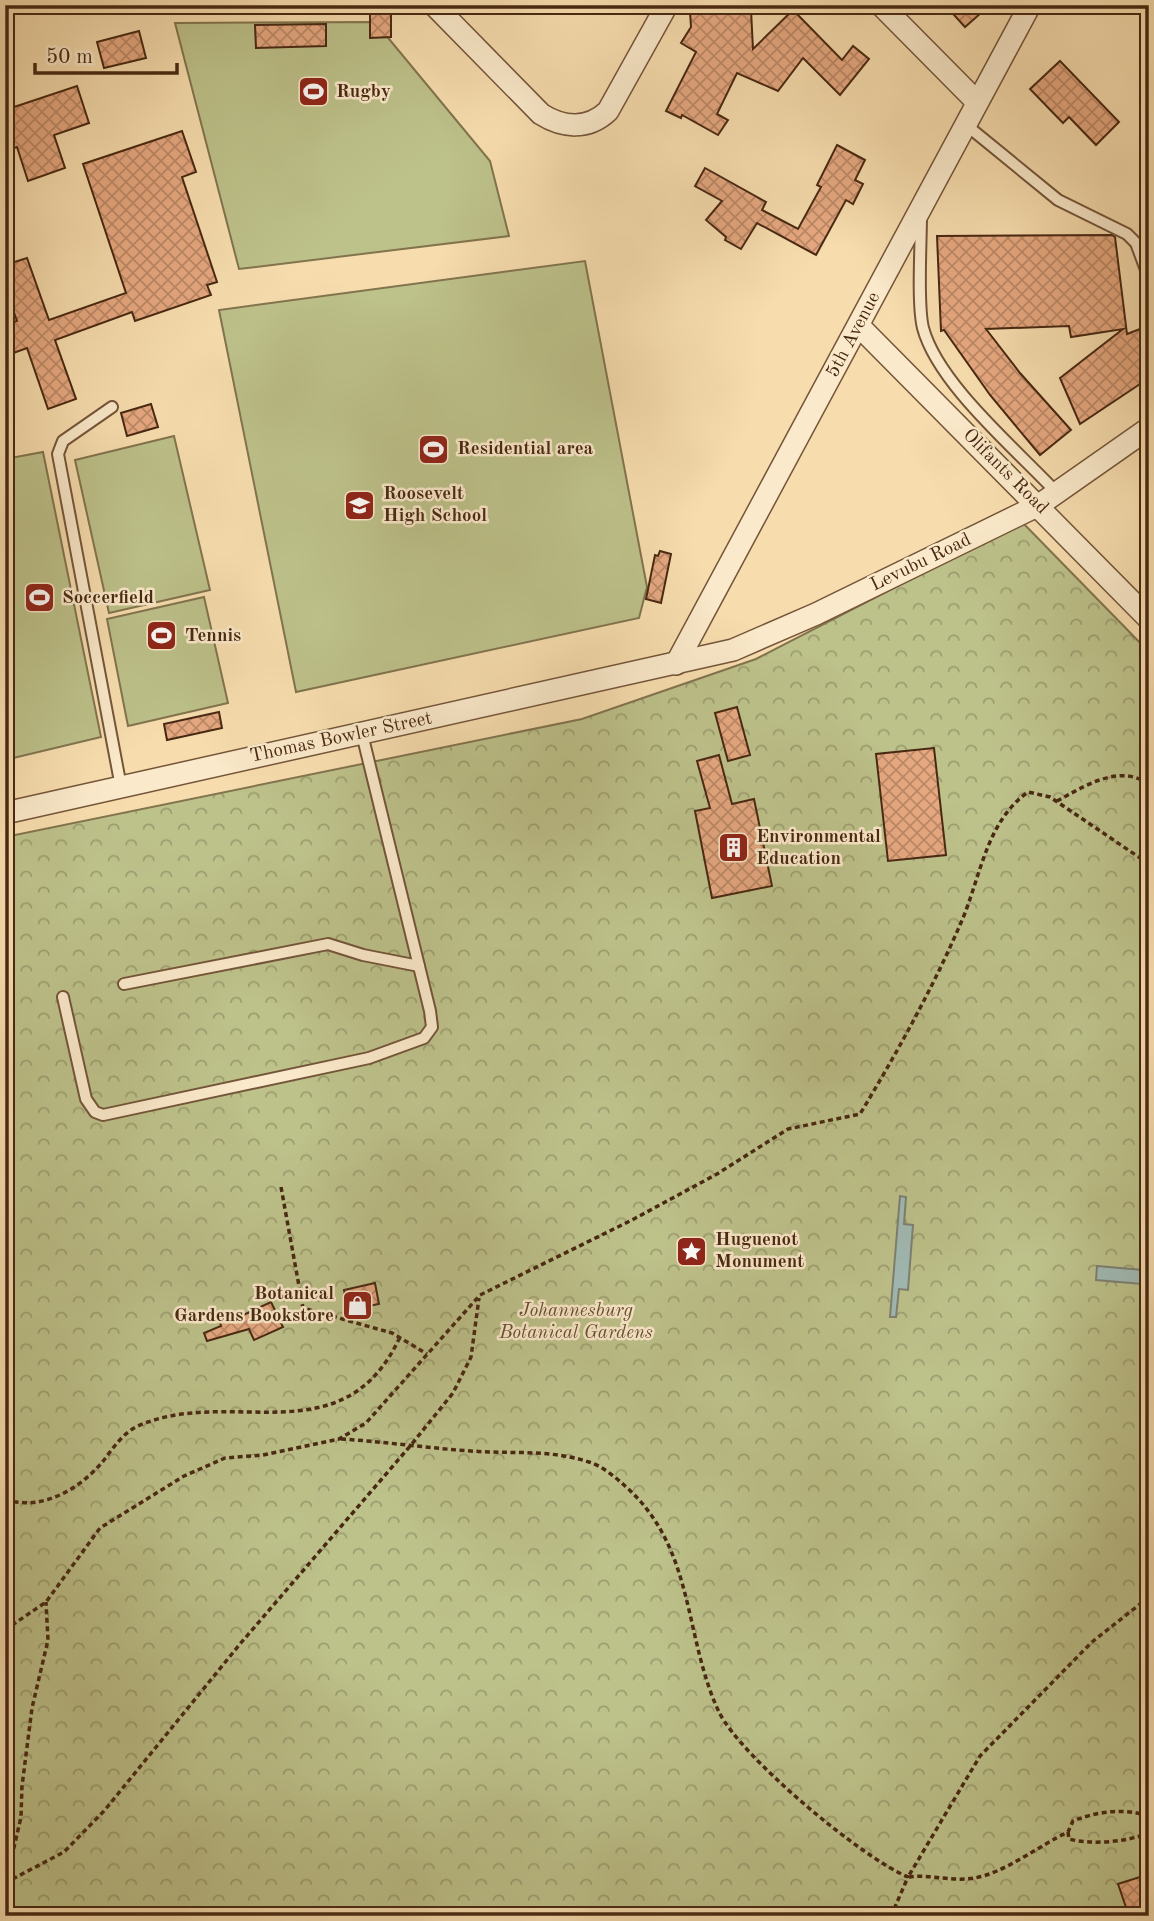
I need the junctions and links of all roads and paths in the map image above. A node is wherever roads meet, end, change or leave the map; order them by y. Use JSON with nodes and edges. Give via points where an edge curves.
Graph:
{"nodes":[{"id":1,"x":434,"y":5,"type":"edge"},
{"id":2,"x":667,"y":5,"type":"edge"},
{"id":3,"x":881,"y":5,"type":"edge"},
{"id":4,"x":1030,"y":5,"type":"edge"},
{"id":5,"x":977,"y":102,"type":"junction"},
{"id":6,"x":965,"y":124,"type":"junction"},
{"id":7,"x":921,"y":209,"type":"junction"},
{"id":8,"x":1149,"y":278,"type":"edge"},
{"id":9,"x":859,"y":326,"type":"junction"},
{"id":10,"x":112,"y":407,"type":"dead end"},
{"id":11,"x":1149,"y":428,"type":"edge"},
{"id":12,"x":1056,"y":492,"type":"junction"},
{"id":13,"x":1039,"y":505,"type":"junction"},
{"id":14,"x":1149,"y":619,"type":"edge"},
{"id":15,"x":676,"y":664,"type":"junction"},
{"id":16,"x":362,"y":734,"type":"junction"},
{"id":17,"x":1149,"y":785,"type":"edge"},
{"id":18,"x":121,"y":787,"type":"junction"},
{"id":19,"x":1056,"y":801,"type":"junction"},
{"id":20,"x":5,"y":813,"type":"edge"},
{"id":21,"x":1149,"y":864,"type":"edge"},
{"id":22,"x":419,"y":966,"type":"junction"},
{"id":23,"x":124,"y":984,"type":"dead end"},
{"id":24,"x":63,"y":997,"type":"dead end"},
{"id":25,"x":281,"y":1187,"type":"dead end"},
{"id":26,"x":480,"y":1295,"type":"junction"},
{"id":27,"x":400,"y":1337,"type":"junction"},
{"id":28,"x":427,"y":1354,"type":"junction"},
{"id":29,"x":340,"y":1439,"type":"junction"},
{"id":30,"x":411,"y":1445,"type":"junction"},
{"id":31,"x":5,"y":1502,"type":"edge"},
{"id":32,"x":1149,"y":1597,"type":"edge"},
{"id":33,"x":46,"y":1602,"type":"junction"},
{"id":34,"x":5,"y":1630,"type":"edge"},
{"id":35,"x":1149,"y":1823,"type":"edge"},
{"id":36,"x":1068,"y":1832,"type":"junction"},
{"id":37,"x":908,"y":1877,"type":"junction"},
{"id":38,"x":6,"y":1882,"type":"edge"},
{"id":39,"x":891,"y":1916,"type":"edge"}],
"edges":[{"from":1,"to":2,"type":"street","via":[[541,114],[563,124],[599,119],[617,99]]},
{"from":3,"to":5,"type":"street"},
{"from":4,"to":5,"type":"street","name":"5th Avenue"},
{"from":5,"to":6,"type":"street","name":"5th Avenue"},
{"from":6,"to":7,"type":"street","name":"5th Avenue"},
{"from":6,"to":8,"type":"lane","via":[[1058,200],[1127,234],[1136,243]]},
{"from":7,"to":9,"type":"street","name":"5th Avenue"},
{"from":7,"to":12,"type":"lane","via":[[922,326],[934,359]]},
{"from":9,"to":13,"type":"street","name":"Olifants Road"},
{"from":9,"to":15,"type":"street","name":"5th Avenue"},
{"from":10,"to":18,"type":"lane","via":[[63,441],[58,454]]},
{"from":11,"to":12,"type":"street","name":"Levubu Road"},
{"from":12,"to":13,"type":"street","name":"Levubu Road"},
{"from":13,"to":14,"type":"street","name":"Olifants Road"},
{"from":13,"to":15,"type":"street","name":"Levubu Road","via":[[781,631],[733,650]]},
{"from":15,"to":16,"type":"street","name":"Thomas Bowler Street"},
{"from":16,"to":18,"type":"street","name":"Thomas Bowler Street"},
{"from":16,"to":22,"type":"lane"},
{"from":17,"to":19,"type":"path","via":[[1114,775]]},
{"from":18,"to":20,"type":"street","name":"Thomas Bowler Street"},
{"from":19,"to":21,"type":"path"},
{"from":19,"to":26,"type":"path","via":[[1028,792],[1013,802],[996,825],[963,918],[904,1041],[860,1114],[788,1129],[632,1220]]},
{"from":22,"to":23,"type":"lane","via":[[328,944]]},
{"from":22,"to":24,"type":"lane","via":[[432,1027],[424,1038],[369,1058],[112,1115],[95,1112],[86,1100]]},
{"from":25,"to":27,"type":"path","via":[[303,1308]]},
{"from":26,"to":28,"type":"path"},
{"from":26,"to":30,"type":"path","via":[[471,1357],[453,1393]]},
{"from":27,"to":28,"type":"path"},
{"from":27,"to":31,"type":"path","via":[[379,1373],[349,1397],[307,1409],[158,1419],[134,1427],[73,1489],[37,1502]]},
{"from":28,"to":29,"type":"path","via":[[366,1423]]},
{"from":29,"to":30,"type":"path"},
{"from":29,"to":33,"type":"path","via":[[225,1458],[184,1476],[100,1528]]},
{"from":30,"to":37,"type":"path","via":[[541,1452],[591,1462],[625,1486],[660,1528],[674,1559],[720,1713],[761,1767],[866,1855]]},
{"from":30,"to":38,"type":"path","via":[[104,1811],[64,1852]]},
{"from":32,"to":37,"type":"path","via":[[1092,1642],[980,1756]]},
{"from":33,"to":34,"type":"path"},
{"from":33,"to":38,"type":"path","via":[[48,1640],[32,1708],[22,1817]]},
{"from":35,"to":36,"type":"path","via":[[1145,1815],[1136,1812],[1089,1815],[1073,1821]]},
{"from":35,"to":36,"type":"path","via":[[1146,1834],[1133,1839],[1086,1842],[1069,1839]]},
{"from":36,"to":37,"type":"path","via":[[986,1876],[960,1880]]},
{"from":37,"to":39,"type":"path"}]}
